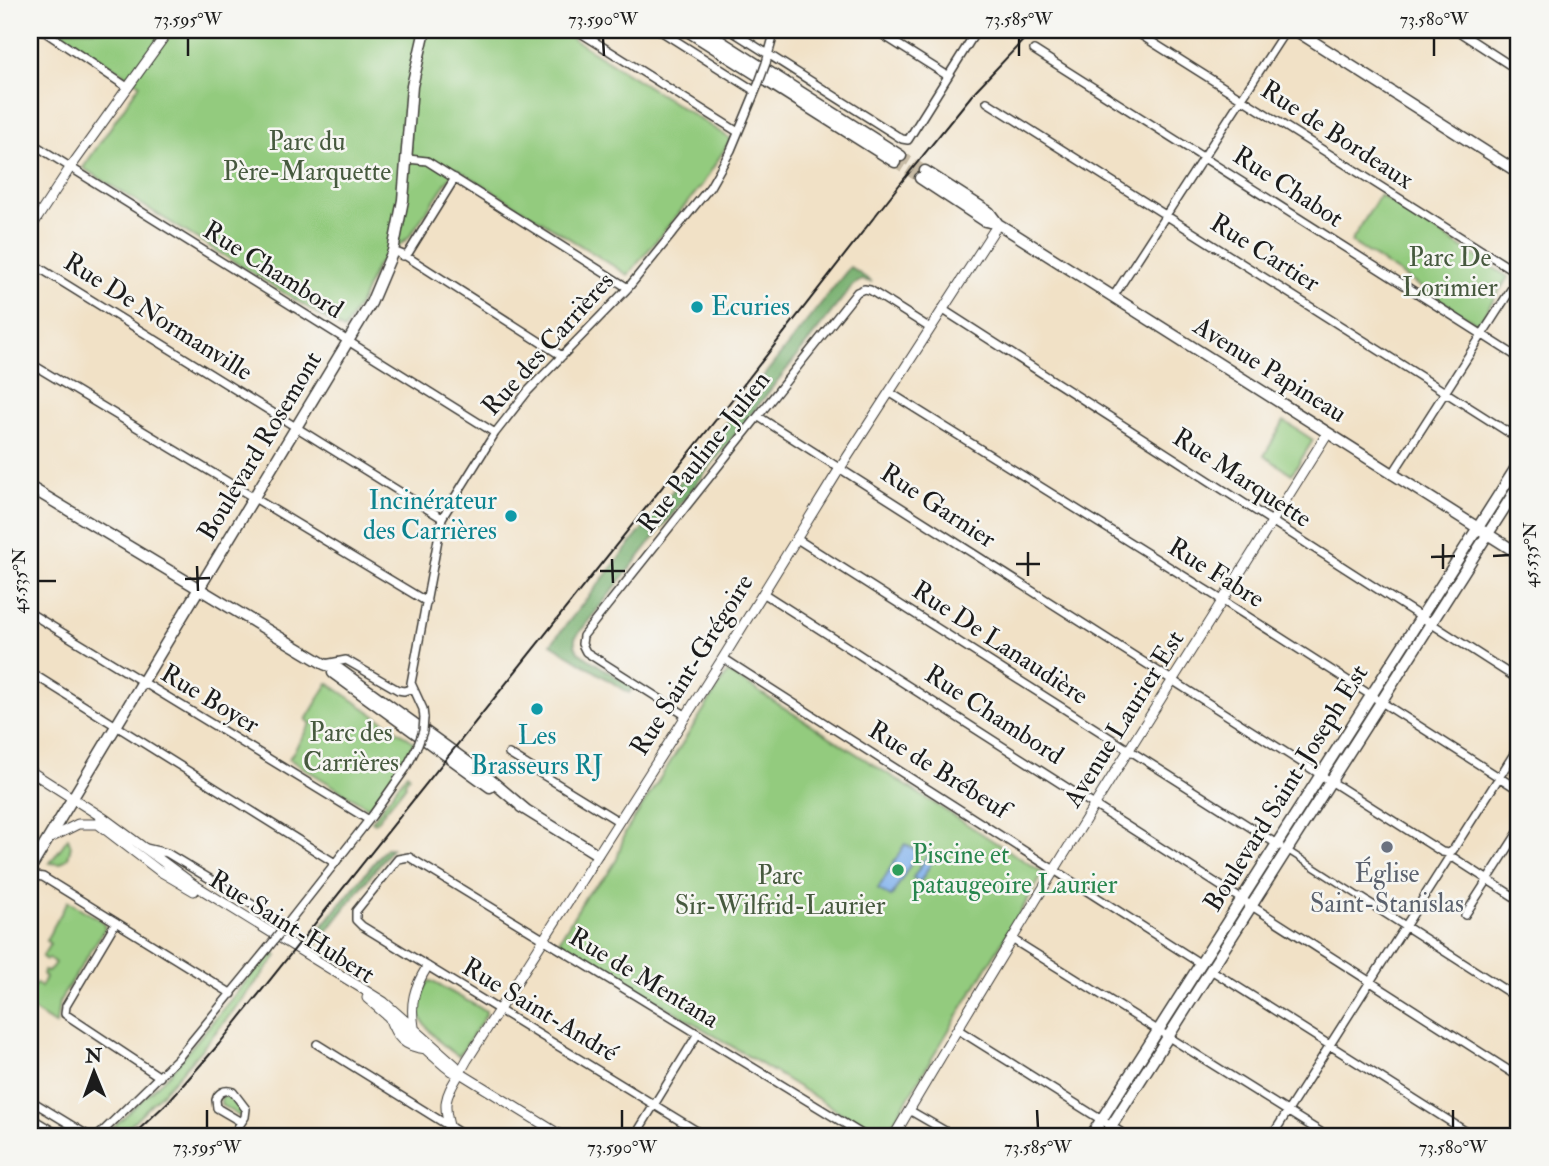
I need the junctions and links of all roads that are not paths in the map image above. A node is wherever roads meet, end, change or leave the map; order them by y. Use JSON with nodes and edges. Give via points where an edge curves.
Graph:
{"nodes":[{"id":1,"x":41,"y":30,"type":"edge"},
{"id":2,"x":169,"y":30,"type":"edge"},
{"id":3,"x":425,"y":30,"type":"edge"},
{"id":4,"x":576,"y":30,"type":"edge"},
{"id":5,"x":659,"y":30,"type":"edge"},
{"id":6,"x":686,"y":30,"type":"edge"},
{"id":7,"x":703,"y":30,"type":"edge"},
{"id":8,"x":730,"y":30,"type":"edge"},
{"id":9,"x":775,"y":30,"type":"edge"},
{"id":10,"x":875,"y":30,"type":"edge"},
{"id":11,"x":977,"y":30,"type":"edge"},
{"id":12,"x":1133,"y":30,"type":"edge"},
{"id":13,"x":1286,"y":30,"type":"edge"},
{"id":14,"x":1295,"y":30,"type":"edge"},
{"id":15,"x":1456,"y":30,"type":"edge"},
{"id":16,"x":1034,"y":50,"type":"dead end"},
{"id":17,"x":768,"y":54,"type":"junction"},
{"id":18,"x":1519,"y":71,"type":"edge"},
{"id":19,"x":948,"y":76,"type":"junction"},
{"id":20,"x":127,"y":88,"type":"junction"},
{"id":21,"x":756,"y":88,"type":"junction"},
{"id":22,"x":1242,"y":98,"type":"junction"},
{"id":23,"x":987,"y":102,"type":"dead end"},
{"id":24,"x":738,"y":132,"type":"junction"},
{"id":25,"x":30,"y":142,"type":"edge"},
{"id":26,"x":1203,"y":157,"type":"junction"},
{"id":27,"x":408,"y":159,"type":"junction"},
{"id":28,"x":70,"y":168,"type":"junction"},
{"id":29,"x":1519,"y":173,"type":"edge"},
{"id":30,"x":923,"y":175,"type":"tunnel mouth"},
{"id":31,"x":455,"y":178,"type":"junction"},
{"id":32,"x":1166,"y":215,"type":"junction"},
{"id":33,"x":998,"y":224,"type":"junction"},
{"id":34,"x":30,"y":229,"type":"edge"},
{"id":35,"x":392,"y":254,"type":"junction"},
{"id":36,"x":406,"y":256,"type":"junction"},
{"id":37,"x":30,"y":262,"type":"edge"},
{"id":38,"x":1519,"y":275,"type":"edge"},
{"id":39,"x":628,"y":288,"type":"junction"},
{"id":40,"x":1113,"y":297,"type":"junction"},
{"id":41,"x":942,"y":309,"type":"junction"},
{"id":42,"x":930,"y":328,"type":"junction"},
{"id":43,"x":1482,"y":335,"type":"junction"},
{"id":44,"x":348,"y":342,"type":"junction"},
{"id":45,"x":562,"y":356,"type":"junction"},
{"id":46,"x":1519,"y":358,"type":"edge"},
{"id":47,"x":30,"y":363,"type":"edge"},
{"id":48,"x":889,"y":392,"type":"junction"},
{"id":49,"x":1445,"y":392,"type":"junction"},
{"id":50,"x":759,"y":417,"type":"junction"},
{"id":51,"x":297,"y":429,"type":"junction"},
{"id":52,"x":495,"y":433,"type":"junction"},
{"id":53,"x":1327,"y":433,"type":"junction"},
{"id":54,"x":1519,"y":439,"type":"edge"},
{"id":55,"x":1519,"y":463,"type":"edge"},
{"id":56,"x":840,"y":468,"type":"junction"},
{"id":57,"x":1392,"y":475,"type":"junction"},
{"id":58,"x":1519,"y":485,"type":"edge"},
{"id":59,"x":30,"y":487,"type":"edge"},
{"id":60,"x":255,"y":499,"type":"junction"},
{"id":61,"x":442,"y":517,"type":"junction"},
{"id":62,"x":1272,"y":523,"type":"junction"},
{"id":63,"x":1478,"y":528,"type":"junction"},
{"id":64,"x":1488,"y":534,"type":"junction"},
{"id":65,"x":797,"y":538,"type":"junction"},
{"id":66,"x":1519,"y":554,"type":"edge"},
{"id":67,"x":199,"y":589,"type":"junction"},
{"id":68,"x":763,"y":593,"type":"junction"},
{"id":69,"x":1224,"y":601,"type":"junction"},
{"id":70,"x":427,"y":602,"type":"junction"},
{"id":71,"x":30,"y":613,"type":"edge"},
{"id":72,"x":1426,"y":621,"type":"junction"},
{"id":73,"x":723,"y":658,"type":"junction"},
{"id":74,"x":324,"y":664,"type":"junction"},
{"id":75,"x":30,"y":672,"type":"edge"},
{"id":76,"x":1519,"y":680,"type":"edge"},
{"id":77,"x":1174,"y":681,"type":"junction"},
{"id":78,"x":142,"y":682,"type":"junction"},
{"id":79,"x":413,"y":688,"type":"junction"},
{"id":80,"x":1376,"y":699,"type":"junction"},
{"id":81,"x":685,"y":715,"type":"junction"},
{"id":82,"x":116,"y":725,"type":"junction"},
{"id":83,"x":1519,"y":746,"type":"edge"},
{"id":84,"x":1129,"y":750,"type":"junction"},
{"id":85,"x":509,"y":754,"type":"dead end"},
{"id":86,"x":30,"y":771,"type":"edge"},
{"id":87,"x":1326,"y":777,"type":"junction"},
{"id":88,"x":1500,"y":778,"type":"junction"},
{"id":89,"x":1519,"y":790,"type":"edge"},
{"id":90,"x":72,"y":798,"type":"junction"},
{"id":91,"x":1095,"y":805,"type":"junction"},
{"id":92,"x":369,"y":820,"type":"junction"},
{"id":93,"x":618,"y":821,"type":"junction"},
{"id":94,"x":1519,"y":831,"type":"edge"},
{"id":95,"x":48,"y":839,"type":"junction"},
{"id":96,"x":1282,"y":847,"type":"junction"},
{"id":97,"x":144,"y":848,"type":"junction"},
{"id":98,"x":597,"y":854,"type":"junction"},
{"id":99,"x":1450,"y":855,"type":"junction"},
{"id":100,"x":335,"y":863,"type":"junction"},
{"id":101,"x":30,"y":869,"type":"edge"},
{"id":102,"x":1054,"y":869,"type":"junction"},
{"id":103,"x":30,"y":875,"type":"edge"},
{"id":104,"x":1488,"y":880,"type":"junction"},
{"id":105,"x":1360,"y":897,"type":"joint"},
{"id":106,"x":1519,"y":900,"type":"edge"},
{"id":107,"x":1247,"y":902,"type":"junction"},
{"id":108,"x":1465,"y":915,"type":"dead end"},
{"id":109,"x":355,"y":917,"type":"joint"},
{"id":110,"x":116,"y":922,"type":"junction"},
{"id":111,"x":285,"y":926,"type":"junction"},
{"id":112,"x":1404,"y":926,"type":"junction"},
{"id":113,"x":1012,"y":939,"type":"junction"},
{"id":114,"x":542,"y":940,"type":"junction"},
{"id":115,"x":427,"y":967,"type":"junction"},
{"id":116,"x":1206,"y":967,"type":"junction"},
{"id":117,"x":1369,"y":982,"type":"junction"},
{"id":118,"x":232,"y":993,"type":"junction"},
{"id":119,"x":1519,"y":999,"type":"edge"},
{"id":120,"x":498,"y":1010,"type":"junction"},
{"id":121,"x":414,"y":1027,"type":"junction"},
{"id":122,"x":957,"y":1029,"type":"junction"},
{"id":123,"x":1164,"y":1034,"type":"junction"},
{"id":124,"x":697,"y":1035,"type":"junction"},
{"id":125,"x":317,"y":1044,"type":"dead end"},
{"id":126,"x":1330,"y":1046,"type":"junction"},
{"id":127,"x":460,"y":1073,"type":"junction"},
{"id":128,"x":160,"y":1077,"type":"junction"},
{"id":129,"x":1519,"y":1077,"type":"edge"},
{"id":130,"x":30,"y":1100,"type":"edge"},
{"id":131,"x":654,"y":1105,"type":"junction"},
{"id":132,"x":909,"y":1110,"type":"junction"},
{"id":133,"x":1287,"y":1111,"type":"junction"},
{"id":134,"x":30,"y":1119,"type":"edge"},
{"id":135,"x":1102,"y":1119,"type":"junction"},
{"id":136,"x":241,"y":1122,"type":"junction"},
{"id":137,"x":448,"y":1126,"type":"junction"},
{"id":138,"x":30,"y":1127,"type":"edge"},
{"id":139,"x":1109,"y":1131,"type":"edge"},
{"id":140,"x":45,"y":1136,"type":"edge"},
{"id":141,"x":58,"y":1136,"type":"edge"},
{"id":142,"x":89,"y":1136,"type":"edge"},
{"id":143,"x":98,"y":1136,"type":"edge"},
{"id":144,"x":232,"y":1136,"type":"edge"},
{"id":145,"x":452,"y":1136,"type":"edge"},
{"id":146,"x":465,"y":1136,"type":"edge"},
{"id":147,"x":562,"y":1136,"type":"edge"},
{"id":148,"x":635,"y":1136,"type":"edge"},
{"id":149,"x":705,"y":1136,"type":"edge"},
{"id":150,"x":865,"y":1136,"type":"edge"},
{"id":151,"x":894,"y":1136,"type":"edge"},
{"id":152,"x":954,"y":1136,"type":"edge"},
{"id":153,"x":1091,"y":1136,"type":"edge"},
{"id":154,"x":1127,"y":1136,"type":"edge"},
{"id":155,"x":1272,"y":1136,"type":"edge"},
{"id":156,"x":1327,"y":1136,"type":"edge"},
{"id":157,"x":1473,"y":1136,"type":"edge"}],
"edges":[{"from":1,"to":20,"type":"street"},
{"from":2,"to":20,"type":"street"},
{"from":3,"to":27,"type":"main road","name":"Boulevard Rosemont","via":[[408,116]]},
{"from":4,"to":24,"type":"street"},
{"from":5,"to":21,"type":"street"},
{"from":6,"to":7,"type":"main road","via":[[898,159]]},
{"from":8,"to":17,"type":"street"},
{"from":9,"to":17,"type":"street","name":"Rue des Carrières"},
{"from":10,"to":19,"type":"street"},
{"from":11,"to":19,"type":"street"},
{"from":12,"to":22,"type":"street","name":"Rue de Bordeaux"},
{"from":13,"to":22,"type":"street"},
{"from":14,"to":29,"type":"main road"},
{"from":15,"to":18,"type":"street"},
{"from":16,"to":26,"type":"street","name":"Rue Chabot"},
{"from":17,"to":19,"type":"street","via":[[902,139],[908,139]]},
{"from":17,"to":21,"type":"street","name":"Rue des Carrières","bridge":true},
{"from":20,"to":28,"type":"street"},
{"from":21,"to":24,"type":"street","name":"Rue des Carrières"},
{"from":22,"to":26,"type":"street"},
{"from":22,"to":38,"type":"street","name":"Rue de Bordeaux"},
{"from":23,"to":32,"type":"street","name":"Rue Cartier"},
{"from":24,"to":39,"type":"street","name":"Rue des Carrières","via":[[710,187]]},
{"from":25,"to":28,"type":"street","name":"Rue Chambord"},
{"from":26,"to":32,"type":"street"},
{"from":26,"to":43,"type":"street","name":"Rue Chabot"},
{"from":27,"to":31,"type":"street","via":[[427,161]]},
{"from":27,"to":35,"type":"main road","name":"Boulevard Rosemont"},
{"from":28,"to":34,"type":"street"},
{"from":28,"to":44,"type":"street","name":"Rue Chambord"},
{"from":30,"to":33,"type":"main road","name":"Avenue Papineau","via":[[989,212]]},
{"from":31,"to":36,"type":"street"},
{"from":31,"to":39,"type":"street"},
{"from":32,"to":40,"type":"street"},
{"from":32,"to":49,"type":"street","name":"Rue Cartier"},
{"from":33,"to":40,"type":"main road","name":"Avenue Papineau"},
{"from":33,"to":41,"type":"street","name":"Rue Saint-Grégoire"},
{"from":35,"to":36,"type":"street"},
{"from":35,"to":44,"type":"main road","name":"Boulevard Rosemont"},
{"from":36,"to":45,"type":"street"},
{"from":37,"to":51,"type":"street","name":"Rue De Normanville"},
{"from":38,"to":43,"type":"street"},
{"from":39,"to":45,"type":"street","name":"Rue des Carrières"},
{"from":40,"to":53,"type":"main road","name":"Avenue Papineau"},
{"from":41,"to":42,"type":"street","name":"Rue Saint-Grégoire"},
{"from":41,"to":62,"type":"street","name":"Rue Marquette"},
{"from":42,"to":48,"type":"street","name":"Rue Saint-Grégoire"},
{"from":42,"to":50,"type":"street","name":"Rue Pauline-Julien","via":[[870,290],[857,292]]},
{"from":43,"to":46,"type":"street","name":"Rue Chabot"},
{"from":43,"to":49,"type":"street"},
{"from":44,"to":51,"type":"main road","name":"Boulevard Rosemont"},
{"from":44,"to":52,"type":"street","name":"Rue Chambord"},
{"from":45,"to":52,"type":"street","name":"Rue des Carrières"},
{"from":47,"to":60,"type":"street"},
{"from":48,"to":56,"type":"street","name":"Rue Saint-Grégoire"},
{"from":48,"to":69,"type":"street","name":"Rue Fabre"},
{"from":49,"to":54,"type":"street","name":"Rue Cartier"},
{"from":49,"to":57,"type":"street"},
{"from":50,"to":56,"type":"street","name":"Rue Garnier"},
{"from":50,"to":81,"type":"street","name":"Rue Pauline-Julien","via":[[583,636],[586,652]]},
{"from":51,"to":60,"type":"main road","name":"Boulevard Rosemont"},
{"from":51,"to":61,"type":"street","name":"Rue De Normanville"},
{"from":52,"to":61,"type":"street","name":"Rue des Carrières"},
{"from":53,"to":57,"type":"main road","name":"Avenue Papineau"},
{"from":53,"to":62,"type":"street","name":"Avenue Laurier Est"},
{"from":55,"to":63,"type":"main road","name":"Boulevard Saint-Joseph Est"},
{"from":56,"to":65,"type":"street","name":"Rue Saint-Grégoire"},
{"from":56,"to":77,"type":"street","name":"Rue Garnier"},
{"from":57,"to":63,"type":"main road","name":"Avenue Papineau"},
{"from":58,"to":64,"type":"main road","name":"Boulevard Saint-Joseph Est"},
{"from":59,"to":67,"type":"main road"},
{"from":60,"to":67,"type":"main road","name":"Boulevard Rosemont"},
{"from":60,"to":70,"type":"street"},
{"from":61,"to":70,"type":"street","name":"Rue des Carrières"},
{"from":62,"to":69,"type":"street","name":"Avenue Laurier Est"},
{"from":62,"to":72,"type":"street","name":"Rue Marquette"},
{"from":63,"to":64,"type":"main road","name":"Avenue Papineau"},
{"from":63,"to":72,"type":"main road","name":"Boulevard Saint-Joseph Est"},
{"from":64,"to":66,"type":"main road","name":"Avenue Papineau"},
{"from":64,"to":72,"type":"main road","name":"Boulevard Saint-Joseph Est"},
{"from":65,"to":68,"type":"street","name":"Rue Saint-Grégoire"},
{"from":65,"to":84,"type":"street","name":"Rue De Lanaudière"},
{"from":67,"to":74,"type":"main road"},
{"from":67,"to":78,"type":"main road","name":"Boulevard Rosemont"},
{"from":68,"to":73,"type":"street","name":"Rue Saint-Grégoire"},
{"from":68,"to":91,"type":"street","name":"Rue Chambord"},
{"from":69,"to":77,"type":"street","name":"Avenue Laurier Est"},
{"from":69,"to":80,"type":"street","name":"Rue Fabre"},
{"from":70,"to":79,"type":"street","name":"Rue des Carrières"},
{"from":71,"to":78,"type":"street","name":"Rue Boyer"},
{"from":72,"to":76,"type":"street","name":"Rue Marquette"},
{"from":72,"to":80,"type":"main road","name":"Boulevard Saint-Joseph Est"},
{"from":73,"to":81,"type":"street","name":"Rue Saint-Grégoire"},
{"from":73,"to":102,"type":"street","name":"Rue de Brébeuf"},
{"from":74,"to":79,"type":"street","via":[[346,660],[398,690]]},
{"from":74,"to":98,"type":"main road","via":[[340,670],[406,716],[526,810]]},
{"from":75,"to":82,"type":"street"},
{"from":77,"to":84,"type":"street","name":"Avenue Laurier Est"},
{"from":77,"to":87,"type":"street","name":"Rue Garnier"},
{"from":78,"to":82,"type":"main road","name":"Boulevard Rosemont"},
{"from":78,"to":92,"type":"street","name":"Rue Boyer"},
{"from":79,"to":92,"type":"street","name":"Rue des Carrières","bridge":true,"via":[[421,703],[424,727],[406,768]]},
{"from":80,"to":87,"type":"main road","name":"Boulevard Saint-Joseph Est"},
{"from":80,"to":88,"type":"street","name":"Rue Fabre"},
{"from":81,"to":93,"type":"street","name":"Rue Saint-Grégoire"},
{"from":82,"to":90,"type":"main road","name":"Boulevard Rosemont"},
{"from":82,"to":100,"type":"street"},
{"from":83,"to":88,"type":"street"},
{"from":84,"to":91,"type":"street","name":"Avenue Laurier Est"},
{"from":84,"to":96,"type":"street","name":"Rue De Lanaudière"},
{"from":85,"to":93,"type":"street"},
{"from":86,"to":90,"type":"street","name":"Rue Saint-Hubert"},
{"from":87,"to":96,"type":"main road","name":"Boulevard Saint-Joseph Est"},
{"from":87,"to":99,"type":"street","name":"Rue Garnier"},
{"from":88,"to":89,"type":"street","name":"Rue Fabre"},
{"from":88,"to":99,"type":"street"},
{"from":90,"to":95,"type":"main road","name":"Boulevard Rosemont"},
{"from":90,"to":97,"type":"street","name":"Rue Saint-Hubert"},
{"from":91,"to":102,"type":"street","name":"Avenue Laurier Est"},
{"from":91,"to":107,"type":"street","name":"Rue Chambord"},
{"from":92,"to":100,"type":"street","name":"Rue des Carrières"},
{"from":93,"to":98,"type":"street","name":"Rue Saint-Grégoire"},
{"from":94,"to":104,"type":"street"},
{"from":95,"to":101,"type":"main road","name":"Boulevard Rosemont"},
{"from":95,"to":127,"type":"street","name":"Rue Saint-Hubert","via":[[78,824],[96,824],[168,876],[375,1003],[388,1015],[395,1035],[414,1048],[426,1049],[451,1071]]},
{"from":96,"to":105,"type":"street"},
{"from":96,"to":107,"type":"main road","name":"Boulevard Saint-Joseph Est"},
{"from":97,"to":111,"type":"street","name":"Rue Saint-Hubert","via":[[167,853]]},
{"from":97,"to":121,"type":"street","name":"Rue Saint-Hubert","via":[[192,884],[384,1002]]},
{"from":98,"to":114,"type":"street","name":"Rue Saint-Grégoire"},
{"from":99,"to":104,"type":"street","name":"Rue Garnier"},
{"from":99,"to":112,"type":"street"},
{"from":100,"to":111,"type":"street","name":"Rue des Carrières"},
{"from":102,"to":113,"type":"street","name":"Avenue Laurier Est"},
{"from":102,"to":116,"type":"street","name":"Rue de Brébeuf"},
{"from":103,"to":110,"type":"street","via":[[43,877]]},
{"from":104,"to":106,"type":"street","name":"Rue Garnier"},
{"from":104,"to":108,"type":"street"},
{"from":105,"to":112,"type":"street"},
{"from":107,"to":116,"type":"main road","name":"Boulevard Saint-Joseph Est"},
{"from":107,"to":117,"type":"street","name":"Rue Chambord"},
{"from":109,"to":114,"type":"street","name":"Rue de Mentana","via":[[403,857]]},
{"from":109,"to":115,"type":"street","name":"Rue Saint-André"},
{"from":110,"to":118,"type":"street"},
{"from":110,"to":128,"type":"street","via":[[64,1011]]},
{"from":111,"to":118,"type":"street","name":"Rue des Carrières","bridge":true},
{"from":112,"to":117,"type":"street"},
{"from":112,"to":119,"type":"street"},
{"from":113,"to":122,"type":"street","name":"Avenue Laurier Est"},
{"from":113,"to":123,"type":"street"},
{"from":114,"to":120,"type":"street","name":"Rue Saint-Grégoire"},
{"from":114,"to":124,"type":"street","name":"Rue de Mentana"},
{"from":115,"to":120,"type":"street","name":"Rue Saint-André"},
{"from":115,"to":121,"type":"street","via":[[411,1001]]},
{"from":116,"to":123,"type":"main road","name":"Boulevard Saint-Joseph Est"},
{"from":116,"to":126,"type":"street","name":"Rue de Brébeuf"},
{"from":117,"to":126,"type":"street"},
{"from":117,"to":129,"type":"street","name":"Rue Chambord"},
{"from":118,"to":128,"type":"street","name":"Rue des Carrières"},
{"from":120,"to":127,"type":"street","name":"Rue Saint-Grégoire"},
{"from":120,"to":131,"type":"street","name":"Rue Saint-André"},
{"from":121,"to":127,"type":"street","name":"Rue Saint-Hubert"},
{"from":122,"to":132,"type":"street","name":"Avenue Laurier Est"},
{"from":122,"to":135,"type":"street"},
{"from":123,"to":133,"type":"street"},
{"from":123,"to":135,"type":"main road","name":"Boulevard Saint-Joseph Est"},
{"from":123,"to":139,"type":"main road","name":"Boulevard Saint-Joseph Est"},
{"from":124,"to":131,"type":"street"},
{"from":124,"to":150,"type":"street","name":"Rue de Mentana"},
{"from":125,"to":137,"type":"street"},
{"from":126,"to":133,"type":"street"},
{"from":126,"to":157,"type":"street","name":"Rue de Brébeuf"},
{"from":127,"to":137,"type":"street","name":"Rue Saint-Grégoire","via":[[445,1102]]},
{"from":127,"to":147,"type":"street","name":"Rue Saint-Hubert"},
{"from":128,"to":143,"type":"street","name":"Rue des Carrières"},
{"from":130,"to":142,"type":"street"},
{"from":131,"to":148,"type":"street"},
{"from":131,"to":149,"type":"street","name":"Rue Saint-André"},
{"from":132,"to":151,"type":"street","name":"Avenue Laurier Est"},
{"from":132,"to":152,"type":"street"},
{"from":133,"to":155,"type":"street"},
{"from":133,"to":156,"type":"street"},
{"from":134,"to":141,"type":"main road"},
{"from":135,"to":139,"type":"street"},
{"from":135,"to":153,"type":"main road","name":"Boulevard Saint-Joseph Est"},
{"from":136,"to":136,"type":"street","via":[[247,1112],[243,1104],[233,1092],[220,1093],[218,1108]]},
{"from":136,"to":144,"type":"street"},
{"from":137,"to":145,"type":"street","name":"Rue Saint-Grégoire"},
{"from":137,"to":146,"type":"street"},
{"from":138,"to":140,"type":"main road"},
{"from":139,"to":154,"type":"street"}]}
